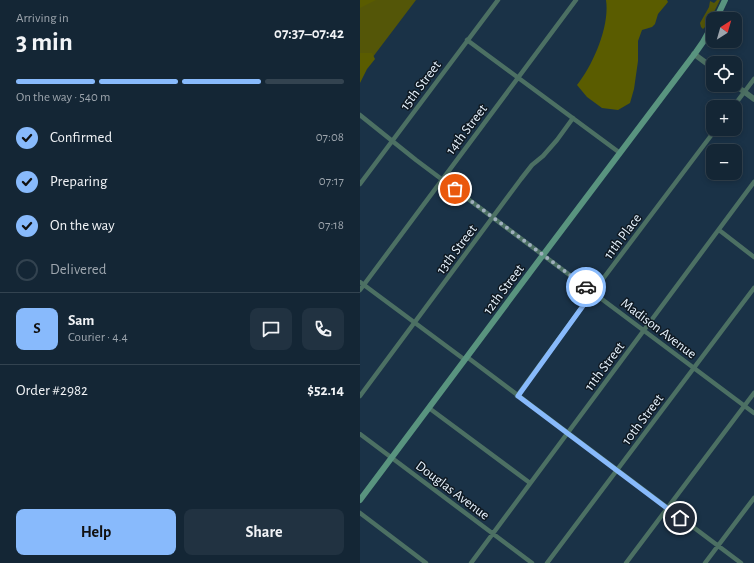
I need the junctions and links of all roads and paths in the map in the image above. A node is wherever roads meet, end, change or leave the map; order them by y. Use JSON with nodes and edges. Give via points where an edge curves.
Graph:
{"nodes":[{"id":1,"x":498,"y":0,"type":"edge"},
{"id":2,"x":576,"y":0,"type":"edge"},
{"id":3,"x":725,"y":0,"type":"edge"},
{"id":4,"x":719,"y":12,"type":"edge"},
{"id":5,"x":706,"y":37,"type":"edge"},
{"id":6,"x":467,"y":40,"type":"junction"},
{"id":7,"x":694,"y":54,"type":"junction"},
{"id":8,"x":706,"y":63,"type":"edge"},
{"id":9,"x":518,"y":78,"type":"junction"},
{"id":10,"x":754,"y":79,"type":"edge"},
{"id":11,"x":744,"y":92,"type":"junction"},
{"id":12,"x":754,"y":99,"type":"edge"},
{"id":13,"x":738,"y":100,"type":"edge"},
{"id":14,"x":360,"y":115,"type":"edge"},
{"id":15,"x":573,"y":118,"type":"junction"},
{"id":16,"x":711,"y":136,"type":"edge"},
{"id":17,"x":392,"y":141,"type":"junction"},
{"id":18,"x":620,"y":153,"type":"junction"},
{"id":19,"x":442,"y":179,"type":"junction"},
{"id":20,"x":754,"y":182,"type":"edge"},
{"id":21,"x":360,"y":184,"type":"edge"},
{"id":22,"x":493,"y":217,"type":"junction"},
{"id":23,"x":719,"y":230,"type":"junction"},
{"id":24,"x":543,"y":255,"type":"junction"},
{"id":25,"x":754,"y":256,"type":"edge"},
{"id":26,"x":362,"y":283,"type":"edge"},
{"id":27,"x":754,"y":288,"type":"edge"},
{"id":28,"x":360,"y":290,"type":"edge"},
{"id":29,"x":593,"y":292,"type":"junction"},
{"id":30,"x":414,"y":323,"type":"junction"},
{"id":31,"x":644,"y":330,"type":"junction"},
{"id":32,"x":466,"y":359,"type":"junction"},
{"id":33,"x":694,"y":368,"type":"junction"},
{"id":34,"x":754,"y":393,"type":"edge"},
{"id":35,"x":360,"y":396,"type":"edge"},
{"id":36,"x":518,"y":396,"type":"junction"},
{"id":37,"x":744,"y":406,"type":"junction"},
{"id":38,"x":429,"y":408,"type":"junction"},
{"id":39,"x":754,"y":413,"type":"edge"},
{"id":40,"x":567,"y":433,"type":"junction"},
{"id":41,"x":360,"y":434,"type":"edge"},
{"id":42,"x":392,"y":458,"type":"junction"},
{"id":43,"x":617,"y":470,"type":"junction"},
{"id":44,"x":530,"y":483,"type":"junction"},
{"id":45,"x":754,"y":498,"type":"edge"},
{"id":46,"x":360,"y":500,"type":"edge"},
{"id":47,"x":668,"y":508,"type":"junction"},
{"id":48,"x":360,"y":513,"type":"edge"},
{"id":49,"x":493,"y":534,"type":"junction"},
{"id":50,"x":718,"y":546,"type":"junction"},
{"id":51,"x":426,"y":563,"type":"edge"},
{"id":52,"x":471,"y":563,"type":"edge"},
{"id":53,"x":532,"y":563,"type":"edge"},
{"id":54,"x":547,"y":563,"type":"edge"},
{"id":55,"x":626,"y":563,"type":"edge"},
{"id":56,"x":705,"y":563,"type":"edge"},
{"id":57,"x":741,"y":563,"type":"edge"}],
"edges":[{"from":1,"to":6,"type":"street","name":"15th Street"},
{"from":2,"to":9,"type":"street","name":"14th Street"},
{"from":3,"to":4,"type":"main road"},
{"from":5,"to":7,"type":"main road","name":"12th Street"},
{"from":6,"to":9,"type":"street"},
{"from":6,"to":17,"type":"street","name":"15th Street"},
{"from":7,"to":8,"type":"street"},
{"from":7,"to":18,"type":"main road","name":"12th Street"},
{"from":9,"to":15,"type":"street"},
{"from":9,"to":19,"type":"street","name":"14th Street"},
{"from":10,"to":11,"type":"street"},
{"from":11,"to":12,"type":"street"},
{"from":11,"to":13,"type":"street"},
{"from":14,"to":17,"type":"street","name":"Madison Avenue"},
{"from":15,"to":18,"type":"street"},
{"from":15,"to":22,"type":"street","name":"13th Street","via":[[557,140],[532,165]]},
{"from":16,"to":29,"type":"street","name":"11th Place"},
{"from":17,"to":19,"type":"street","name":"Madison Avenue"},
{"from":17,"to":21,"type":"street","name":"15th Street"},
{"from":18,"to":24,"type":"main road","name":"12th Street"},
{"from":19,"to":22,"type":"street","name":"Madison Avenue"},
{"from":19,"to":26,"type":"street","name":"14th Street"},
{"from":20,"to":23,"type":"street","name":"11th Street"},
{"from":22,"to":24,"type":"street","name":"Madison Avenue"},
{"from":22,"to":30,"type":"street","name":"13th Street"},
{"from":23,"to":25,"type":"street"},
{"from":23,"to":31,"type":"street","name":"11th Street"},
{"from":24,"to":29,"type":"street","name":"Madison Avenue"},
{"from":24,"to":32,"type":"main road","name":"12th Street"},
{"from":26,"to":28,"type":"street","name":"14th Street"},
{"from":26,"to":30,"type":"street"},
{"from":27,"to":33,"type":"street","name":"10th Street"},
{"from":29,"to":31,"type":"street","name":"Madison Avenue"},
{"from":29,"to":36,"type":"street","name":"11th Place"},
{"from":30,"to":32,"type":"street"},
{"from":30,"to":35,"type":"street","name":"13th Street"},
{"from":31,"to":33,"type":"street","name":"Madison Avenue"},
{"from":31,"to":40,"type":"street","name":"11th Street"},
{"from":32,"to":36,"type":"street"},
{"from":32,"to":38,"type":"main road","name":"12th Street"},
{"from":33,"to":37,"type":"street","name":"Madison Avenue"},
{"from":33,"to":43,"type":"street","name":"10th Street"},
{"from":34,"to":37,"type":"street"},
{"from":36,"to":40,"type":"street"},
{"from":37,"to":39,"type":"street","name":"Madison Avenue"},
{"from":37,"to":47,"type":"street"},
{"from":38,"to":42,"type":"main road","name":"12th Street"},
{"from":38,"to":44,"type":"street"},
{"from":40,"to":43,"type":"street"},
{"from":40,"to":44,"type":"street","name":"11th Street"},
{"from":41,"to":42,"type":"street","name":"Douglas Avenue"},
{"from":42,"to":46,"type":"main road","name":"12th Street"},
{"from":42,"to":49,"type":"street","name":"Douglas Avenue"},
{"from":43,"to":47,"type":"street"},
{"from":43,"to":54,"type":"street","name":"10th Street"},
{"from":44,"to":49,"type":"street","name":"11th Street"},
{"from":45,"to":50,"type":"street"},
{"from":47,"to":50,"type":"street"},
{"from":47,"to":55,"type":"street"},
{"from":48,"to":51,"type":"street"},
{"from":49,"to":52,"type":"street","name":"11th Street"},
{"from":49,"to":53,"type":"street","name":"Douglas Avenue"},
{"from":50,"to":56,"type":"street"},
{"from":50,"to":57,"type":"street"}]}
